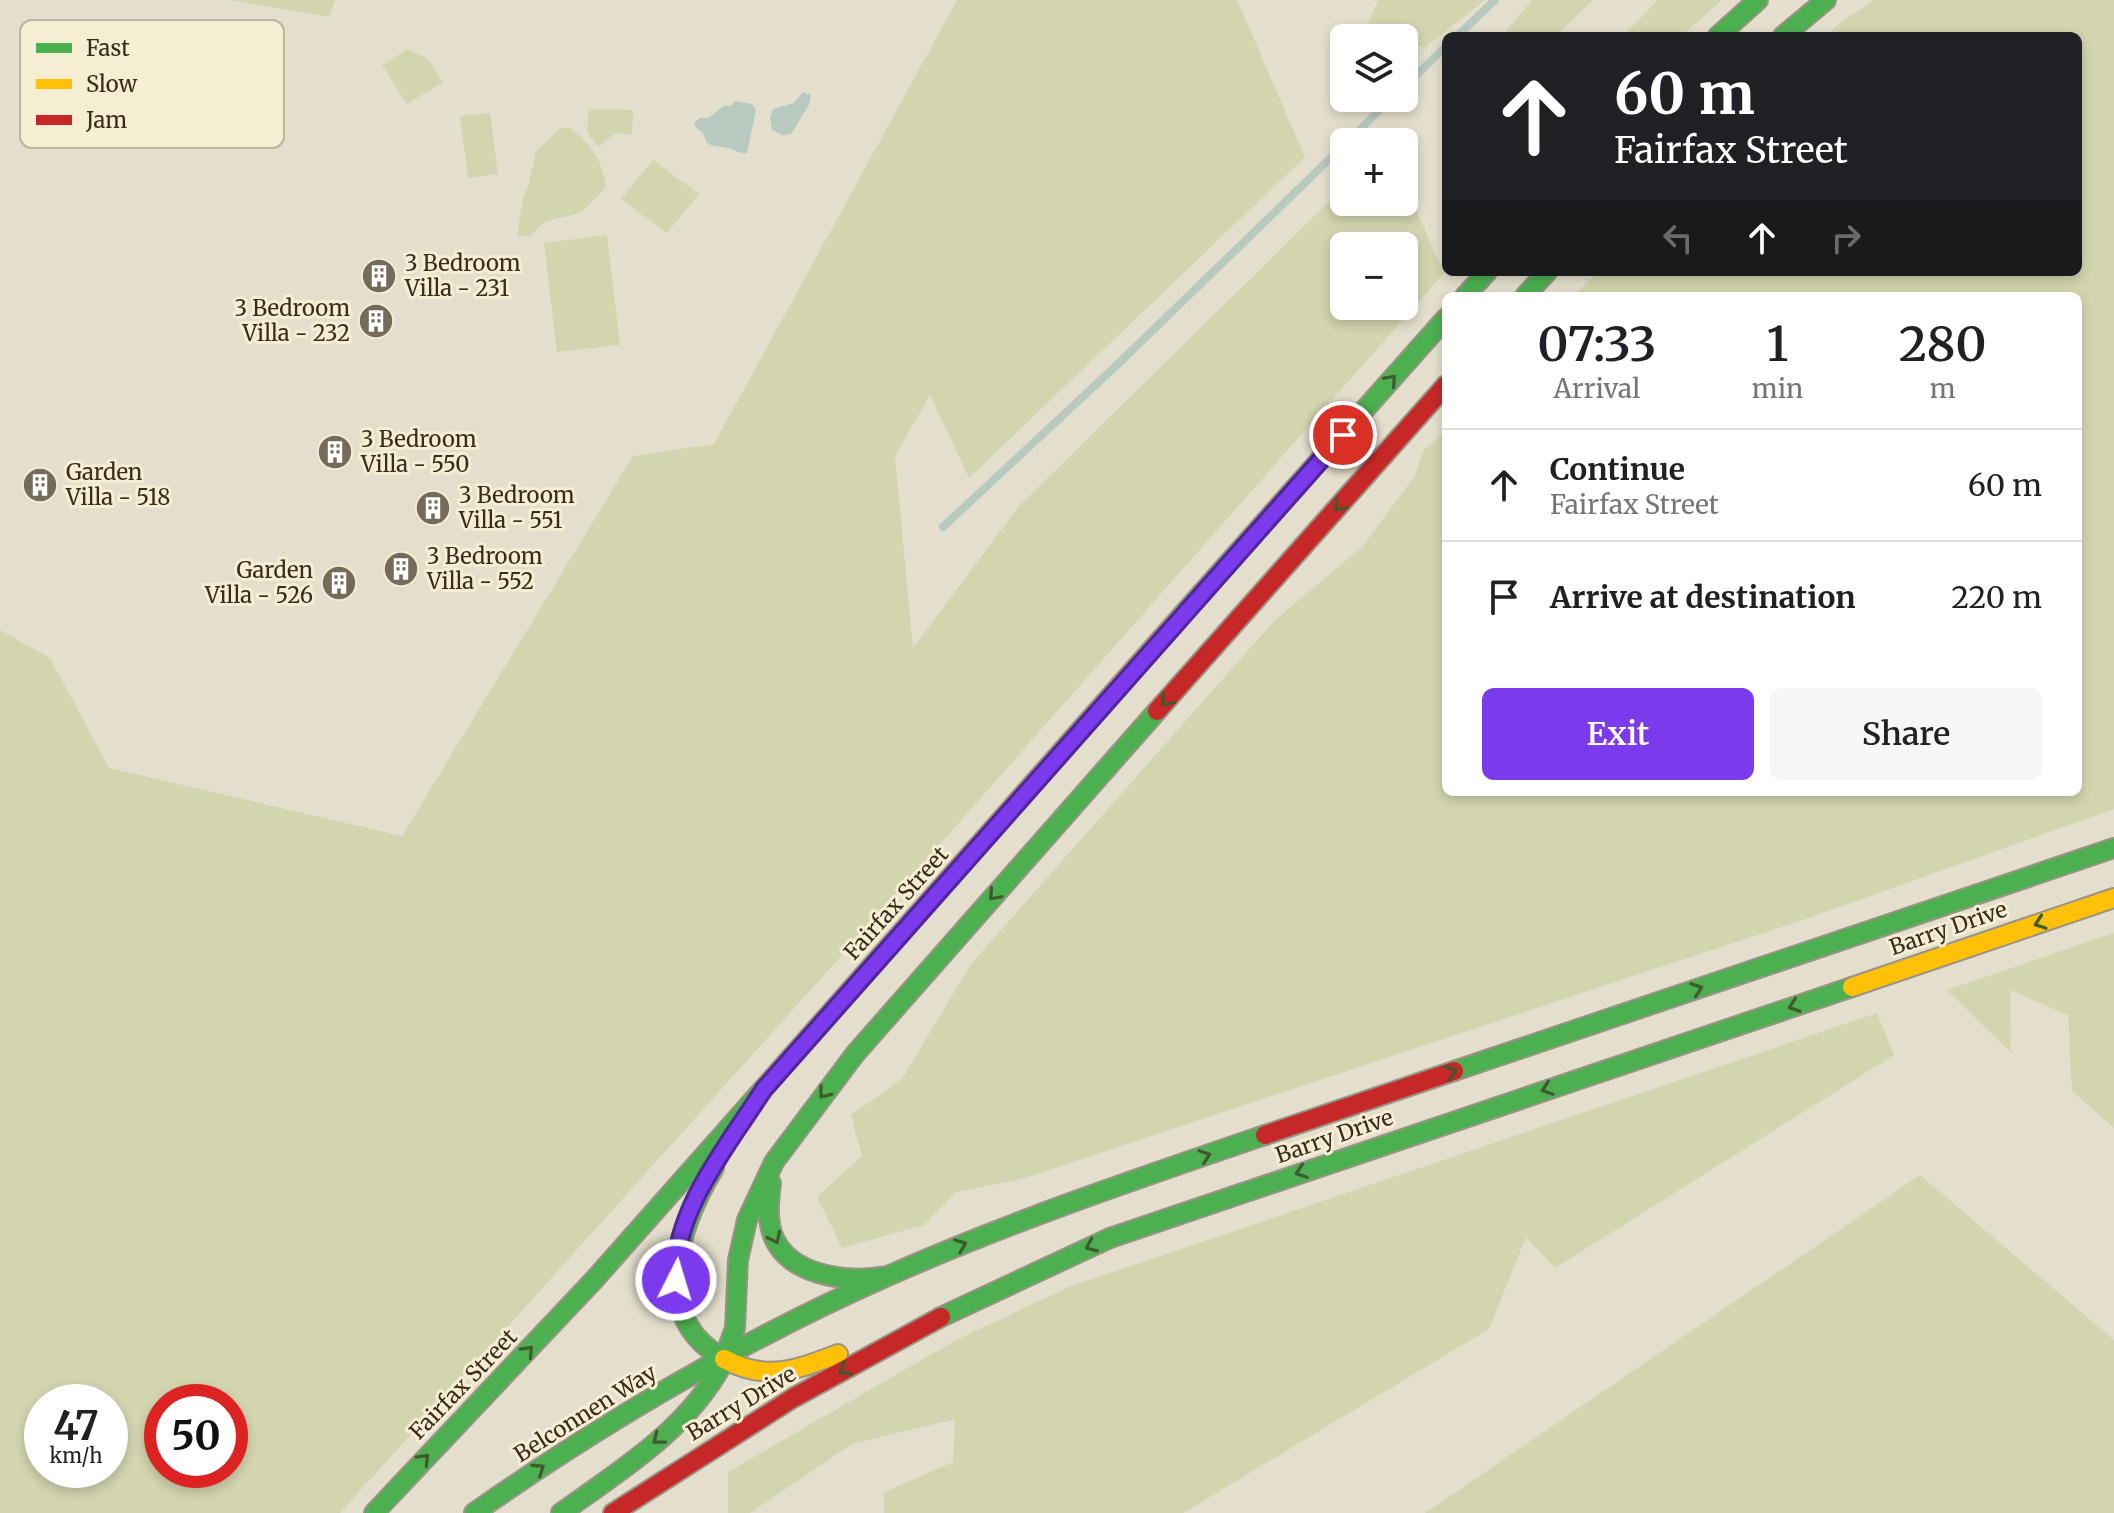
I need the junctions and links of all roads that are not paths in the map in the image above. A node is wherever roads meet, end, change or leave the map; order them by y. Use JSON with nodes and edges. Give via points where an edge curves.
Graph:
{"nodes":[{"id":1,"x":1758,"y":0,"type":"edge"},
{"id":2,"x":1826,"y":0,"type":"edge"},
{"id":3,"x":1722,"y":32,"type":"edge"},
{"id":4,"x":1788,"y":32,"type":"edge"},
{"id":5,"x":1483,"y":276,"type":"edge"},
{"id":6,"x":1543,"y":276,"type":"edge"},
{"id":7,"x":1469,"y":292,"type":"edge"},
{"id":8,"x":1529,"y":292,"type":"edge"},
{"id":9,"x":1442,"y":323,"type":"edge"},
{"id":10,"x":1442,"y":390,"type":"edge"},
{"id":11,"x":2114,"y":848,"type":"edge"},
{"id":12,"x":2114,"y":898,"type":"edge"},
{"id":13,"x":764,"y":1089,"type":"junction"},
{"id":14,"x":774,"y":1162,"type":"junction"},
{"id":15,"x":889,"y":1276,"type":"junction"},
{"id":16,"x":961,"y":1305,"type":"junction"},
{"id":17,"x":724,"y":1359,"type":"junction"},
{"id":18,"x":374,"y":1513,"type":"edge"},
{"id":19,"x":474,"y":1513,"type":"edge"},
{"id":20,"x":561,"y":1513,"type":"edge"},
{"id":21,"x":613,"y":1513,"type":"edge"}],
"edges":[{"from":1,"to":3,"type":"main road"},
{"from":2,"to":4,"type":"main road"},
{"from":5,"to":7,"type":"main road"},
{"from":6,"to":8,"type":"main road"},
{"from":13,"to":9,"type":"main road","name":"Fairfax Street","one_way":true},
{"from":10,"to":14,"type":"main road","one_way":true,"via":[[855,1054]]},
{"from":15,"to":11,"type":"main road","name":"Barry Drive","one_way":true,"via":[[1047,1211]]},
{"from":12,"to":16,"type":"main road","name":"Barry Drive","one_way":true,"via":[[1163,1219]]},
{"from":13,"to":17,"type":"main road","via":[[704,1183],[677,1250],[676,1280],[686,1319],[702,1346]]},
{"from":18,"to":13,"type":"main road","name":"Fairfax Street","one_way":true},
{"from":14,"to":15,"type":"main road","one_way":true,"via":[[768,1220],[773,1240],[788,1258],[822,1274],[853,1279]]},
{"from":14,"to":17,"type":"main road","via":[[742,1239],[735,1328]]},
{"from":15,"to":17,"type":"main road","name":"Barry Drive"},
{"from":16,"to":17,"type":"main road","via":[[791,1370],[760,1373]]},
{"from":16,"to":21,"type":"main road","name":"Barry Drive","one_way":true,"via":[[719,1443]]},
{"from":19,"to":17,"type":"main road","name":"Belconnen Way","one_way":true,"via":[[632,1410]]},
{"from":17,"to":20,"type":"main road","one_way":true,"via":[[709,1388],[675,1425]]}]}
